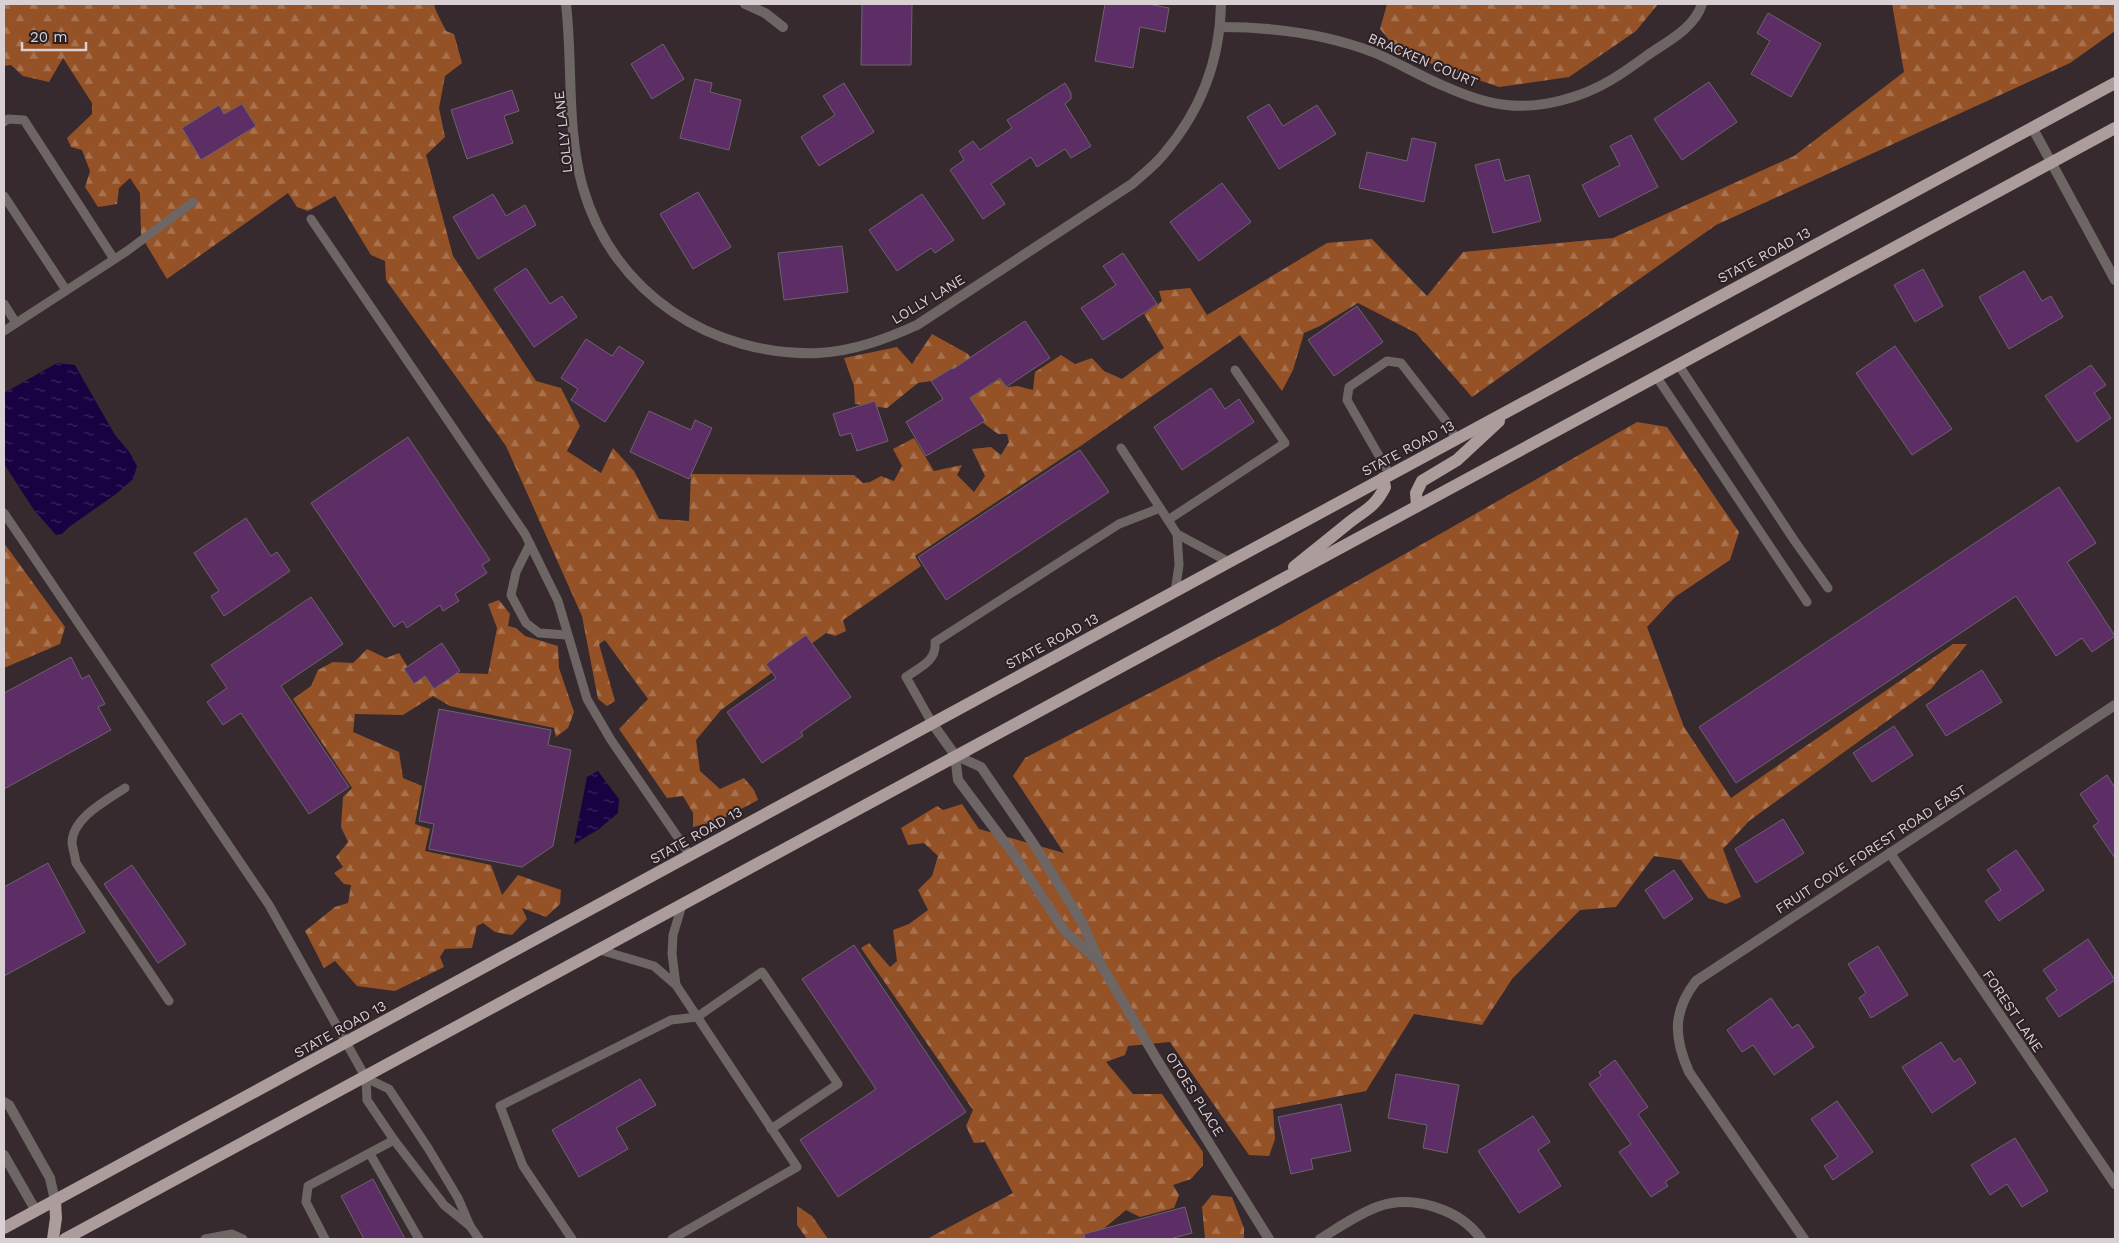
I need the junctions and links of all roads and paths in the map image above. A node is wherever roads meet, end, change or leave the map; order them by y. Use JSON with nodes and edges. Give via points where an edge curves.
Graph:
{"nodes":[{"id":1,"x":566,"y":4,"type":"edge"},
{"id":2,"x":745,"y":4,"type":"edge"},
{"id":3,"x":1221,"y":4,"type":"edge"},
{"id":4,"x":1702,"y":4,"type":"edge"},
{"id":5,"x":783,"y":27,"type":"dead end"},
{"id":6,"x":1221,"y":28,"type":"junction"},
{"id":7,"x":2115,"y":82,"type":"edge"},
{"id":8,"x":4,"y":122,"type":"edge"},
{"id":9,"x":2032,"y":127,"type":"junction"},
{"id":10,"x":2115,"y":128,"type":"edge"},
{"id":11,"x":2051,"y":162,"type":"junction"},
{"id":12,"x":4,"y":196,"type":"edge"},
{"id":13,"x":193,"y":202,"type":"dead end"},
{"id":14,"x":311,"y":219,"type":"dead end"},
{"id":15,"x":114,"y":259,"type":"junction"},
{"id":16,"x":2115,"y":280,"type":"edge"},
{"id":17,"x":66,"y":290,"type":"junction"},
{"id":18,"x":4,"y":304,"type":"edge"},
{"id":19,"x":16,"y":323,"type":"junction"},
{"id":20,"x":4,"y":331,"type":"edge"},
{"id":21,"x":1678,"y":364,"type":"junction"},
{"id":22,"x":1235,"y":370,"type":"dead end"},
{"id":23,"x":1656,"y":376,"type":"junction"},
{"id":24,"x":1512,"y":409,"type":"junction"},
{"id":25,"x":1456,"y":439,"type":"junction"},
{"id":26,"x":1121,"y":448,"type":"dead end"},
{"id":27,"x":1387,"y":477,"type":"junction"},
{"id":28,"x":1417,"y":506,"type":"junction"},
{"id":29,"x":1160,"y":508,"type":"junction"},
{"id":30,"x":4,"y":513,"type":"edge"},
{"id":31,"x":1168,"y":520,"type":"junction"},
{"id":32,"x":1177,"y":534,"type":"junction"},
{"id":33,"x":530,"y":544,"type":"junction"},
{"id":34,"x":1229,"y":562,"type":"junction"},
{"id":35,"x":1266,"y":588,"type":"junction"},
{"id":36,"x":1828,"y":588,"type":"dead end"},
{"id":37,"x":1175,"y":592,"type":"junction"},
{"id":38,"x":1807,"y":602,"type":"dead end"},
{"id":39,"x":567,"y":635,"type":"junction"},
{"id":40,"x":2115,"y":705,"type":"edge"},
{"id":41,"x":932,"y":723,"type":"junction"},
{"id":42,"x":955,"y":755,"type":"junction"},
{"id":43,"x":125,"y":788,"type":"dead end"},
{"id":44,"x":1890,"y":853,"type":"junction"},
{"id":45,"x":690,"y":855,"type":"junction"},
{"id":46,"x":682,"y":905,"type":"junction"},
{"id":47,"x":600,"y":950,"type":"junction"},
{"id":48,"x":1100,"y":963,"type":"junction"},
{"id":49,"x":676,"y":985,"type":"junction"},
{"id":50,"x":169,"y":1001,"type":"dead end"},
{"id":51,"x":697,"y":1017,"type":"junction"},
{"id":52,"x":346,"y":1043,"type":"junction"},
{"id":53,"x":366,"y":1078,"type":"junction"},
{"id":54,"x":4,"y":1102,"type":"edge"},
{"id":55,"x":771,"y":1129,"type":"junction"},
{"id":56,"x":394,"y":1140,"type":"junction"},
{"id":57,"x":370,"y":1154,"type":"junction"},
{"id":58,"x":4,"y":1155,"type":"edge"},
{"id":59,"x":2115,"y":1184,"type":"edge"},
{"id":60,"x":55,"y":1201,"type":"junction"},
{"id":61,"x":36,"y":1212,"type":"junction"},
{"id":62,"x":470,"y":1226,"type":"junction"},
{"id":63,"x":4,"y":1228,"type":"edge"},
{"id":64,"x":53,"y":1239,"type":"edge"},
{"id":65,"x":65,"y":1239,"type":"edge"},
{"id":66,"x":205,"y":1239,"type":"edge"},
{"id":67,"x":243,"y":1239,"type":"edge"},
{"id":68,"x":325,"y":1239,"type":"edge"},
{"id":69,"x":418,"y":1239,"type":"edge"},
{"id":70,"x":479,"y":1239,"type":"edge"},
{"id":71,"x":572,"y":1239,"type":"edge"},
{"id":72,"x":672,"y":1239,"type":"edge"},
{"id":73,"x":1269,"y":1239,"type":"edge"},
{"id":74,"x":1320,"y":1239,"type":"edge"},
{"id":75,"x":1481,"y":1239,"type":"edge"},
{"id":76,"x":1804,"y":1239,"type":"edge"}],
"edges":[{"from":1,"to":6,"type":"street","name":"LOLLY LANE","via":[[577,160],[592,214],[605,240],[640,285],[686,321],[725,340],[787,353],[854,348],[886,339],[917,325],[1132,184],[1162,156],[1194,111],[1212,67]]},
{"from":2,"to":5,"type":"street","via":[[765,13]]},
{"from":3,"to":6,"type":"street","name":"LOLLY LANE"},
{"from":4,"to":6,"type":"street","name":"BRACKEN COURT","via":[[1689,26],[1612,80],[1571,98],[1539,104],[1505,105],[1485,100],[1446,87],[1374,52],[1337,40],[1260,27]]},
{"from":7,"to":9,"type":"main road","name":"STATE ROAD 13"},
{"from":8,"to":15,"type":"lane","via":[[8,119],[24,120]]},
{"from":9,"to":11,"type":"street"},
{"from":9,"to":24,"type":"main road","name":"STATE ROAD 13"},
{"from":10,"to":11,"type":"main road"},
{"from":11,"to":16,"type":"street"},
{"from":11,"to":21,"type":"main road"},
{"from":12,"to":17,"type":"lane"},
{"from":13,"to":15,"type":"lane"},
{"from":14,"to":33,"type":"lane"},
{"from":15,"to":17,"type":"lane"},
{"from":17,"to":19,"type":"lane"},
{"from":18,"to":19,"type":"lane"},
{"from":19,"to":20,"type":"lane"},
{"from":21,"to":23,"type":"main road"},
{"from":21,"to":36,"type":"lane"},
{"from":22,"to":31,"type":"lane","via":[[1285,443]]},
{"from":23,"to":28,"type":"main road"},
{"from":23,"to":38,"type":"lane"},
{"from":24,"to":25,"type":"main road","name":"STATE ROAD 13"},
{"from":24,"to":28,"type":"main road","via":[[1458,460],[1422,481],[1416,493]]},
{"from":25,"to":27,"type":"main road","name":"STATE ROAD 13"},
{"from":25,"to":27,"type":"lane","via":[[1401,363],[1387,361],[1349,386],[1347,400]]},
{"from":26,"to":29,"type":"lane"},
{"from":27,"to":34,"type":"main road","name":"STATE ROAD 13"},
{"from":27,"to":35,"type":"main road","via":[[1378,500],[1369,510]]},
{"from":28,"to":35,"type":"main road"},
{"from":29,"to":31,"type":"lane"},
{"from":29,"to":41,"type":"lane","via":[[1119,524],[935,642],[932,660],[906,677]]},
{"from":30,"to":52,"type":"lane","via":[[269,906]]},
{"from":31,"to":32,"type":"lane"},
{"from":32,"to":34,"type":"lane"},
{"from":32,"to":37,"type":"lane","via":[[1179,565]]},
{"from":33,"to":39,"type":"lane","via":[[558,601]]},
{"from":33,"to":39,"type":"lane","via":[[516,572],[511,595],[526,624],[538,633]]},
{"from":34,"to":37,"type":"main road","name":"STATE ROAD 13"},
{"from":35,"to":42,"type":"main road"},
{"from":37,"to":41,"type":"main road","name":"STATE ROAD 13"},
{"from":39,"to":45,"type":"lane","via":[[586,700]]},
{"from":40,"to":44,"type":"street","name":"FRUIT COVE FOREST ROAD EAST"},
{"from":41,"to":42,"type":"street","name":"OTOES PLACE"},
{"from":41,"to":45,"type":"main road","name":"STATE ROAD 13"},
{"from":42,"to":46,"type":"main road"},
{"from":42,"to":48,"type":"street","name":"OTOES PLACE","via":[[958,780],[1064,930]]},
{"from":42,"to":48,"type":"street","name":"OTOES PLACE","via":[[981,767],[1083,924]]},
{"from":43,"to":50,"type":"lane","via":[[90,811],[77,828],[72,841],[76,863]]},
{"from":44,"to":59,"type":"street","name":"FOREST LANE"},
{"from":44,"to":76,"type":"street","name":"FRUIT COVE FOREST ROAD EAST","via":[[1696,982],[1680,1008],[1677,1041],[1688,1072]]},
{"from":45,"to":52,"type":"main road","name":"STATE ROAD 13"},
{"from":46,"to":47,"type":"main road"},
{"from":46,"to":49,"type":"lane","via":[[672,935]]},
{"from":47,"to":49,"type":"lane","via":[[654,966]]},
{"from":47,"to":53,"type":"main road"},
{"from":48,"to":73,"type":"street","name":"OTOES PLACE"},
{"from":49,"to":51,"type":"lane"},
{"from":51,"to":55,"type":"lane"},
{"from":51,"to":55,"type":"lane","via":[[762,972],[838,1084]]},
{"from":51,"to":71,"type":"lane","via":[[671,1020],[500,1106],[524,1166]]},
{"from":52,"to":53,"type":"lane"},
{"from":52,"to":60,"type":"main road","name":"STATE ROAD 13"},
{"from":53,"to":56,"type":"lane","via":[[367,1100]]},
{"from":53,"to":62,"type":"lane","via":[[389,1090],[458,1198]]},
{"from":53,"to":65,"type":"main road"},
{"from":54,"to":60,"type":"street","via":[[9,1104],[50,1178]]},
{"from":55,"to":72,"type":"lane","via":[[797,1167]]},
{"from":56,"to":57,"type":"lane"},
{"from":56,"to":62,"type":"lane","via":[[444,1205]]},
{"from":57,"to":68,"type":"lane","via":[[308,1186],[306,1202]]},
{"from":57,"to":69,"type":"lane"},
{"from":58,"to":61,"type":"street"},
{"from":60,"to":61,"type":"main road","name":"STATE ROAD 13"},
{"from":60,"to":64,"type":"main road"},
{"from":61,"to":63,"type":"main road","name":"STATE ROAD 13"},
{"from":62,"to":70,"type":"lane"},
{"from":66,"to":67,"type":"lane","via":[[232,1234]]},
{"from":74,"to":75,"type":"street","via":[[1364,1212],[1379,1206],[1410,1203],[1444,1211],[1461,1220]]}]}
